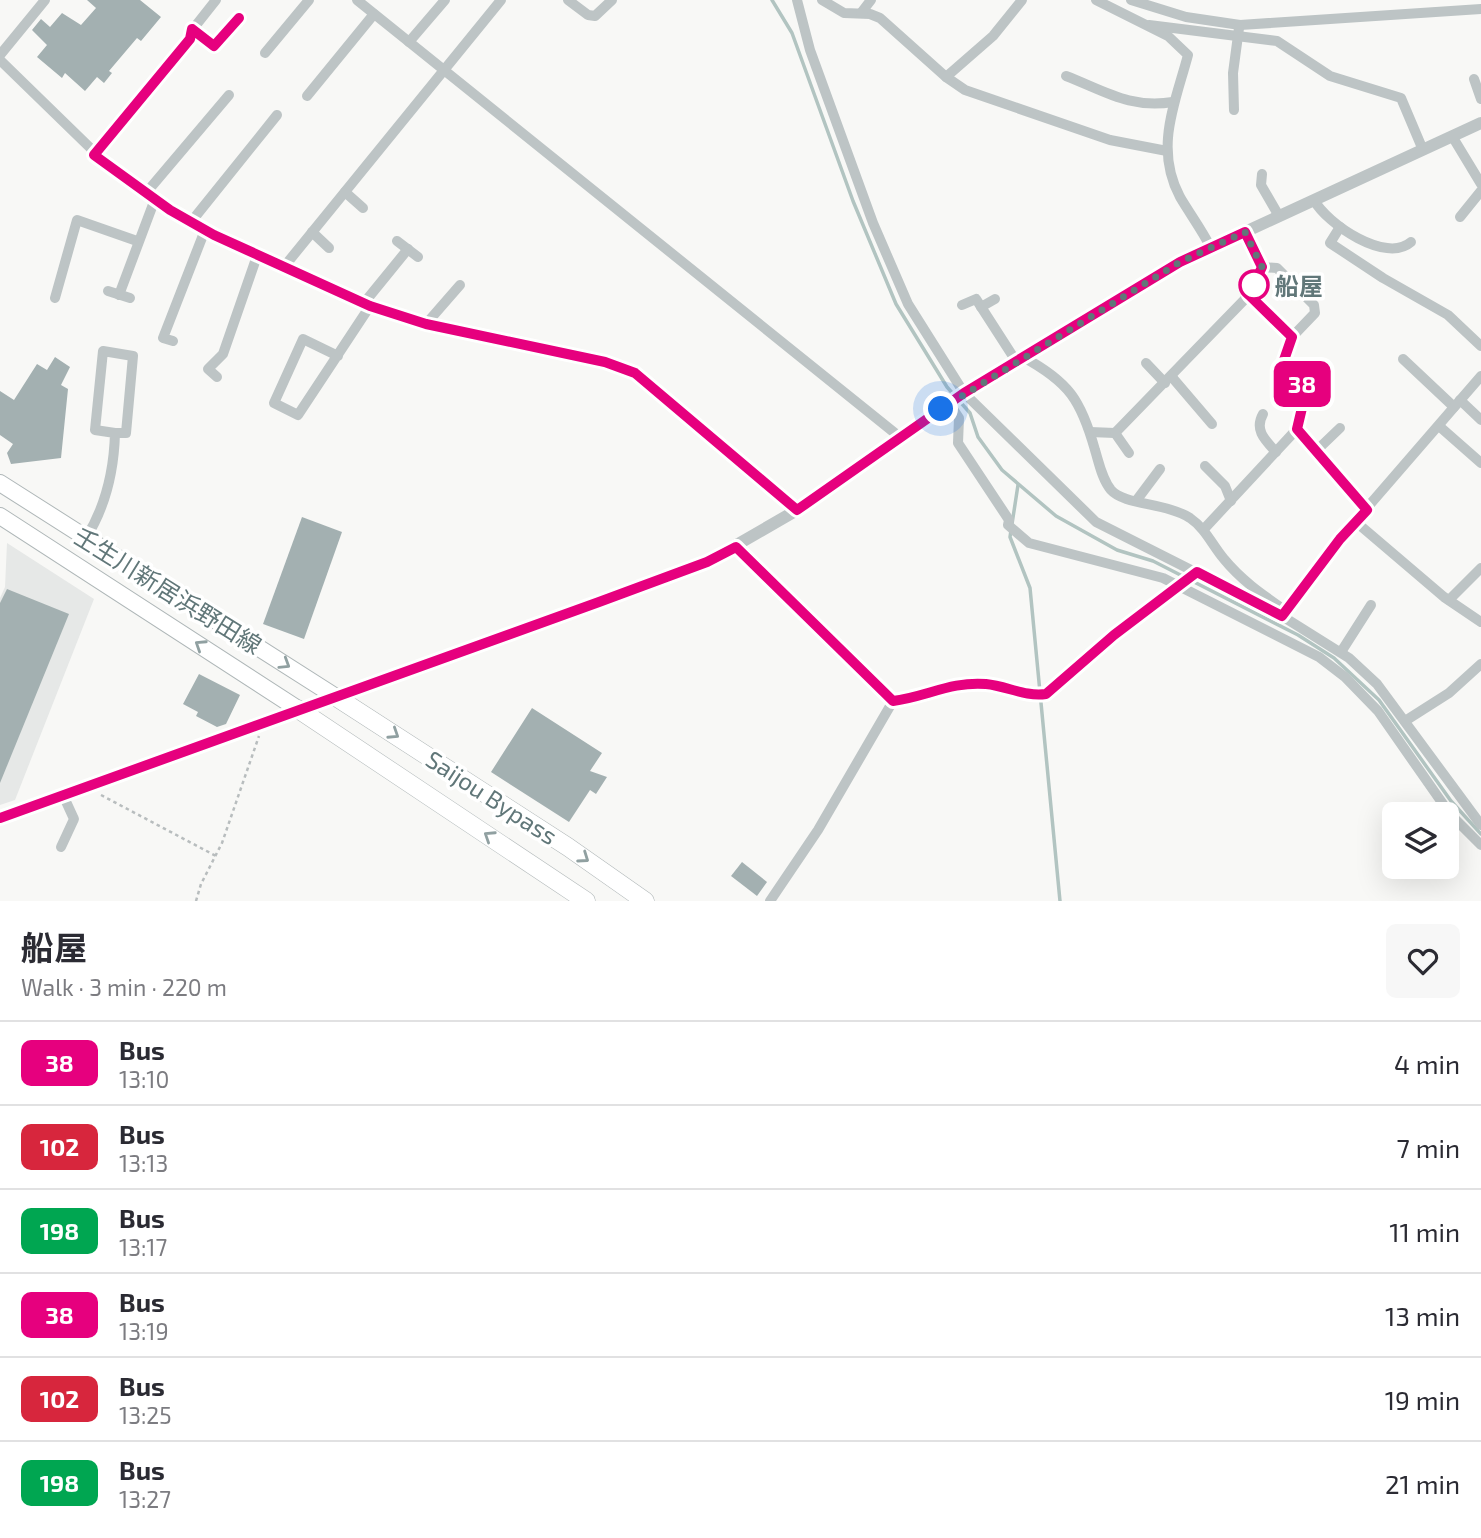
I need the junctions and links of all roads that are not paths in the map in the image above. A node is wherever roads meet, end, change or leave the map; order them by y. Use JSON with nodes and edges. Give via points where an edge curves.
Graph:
{"nodes":[{"id":1,"x":45,"y":0,"type":"edge"},
{"id":2,"x":309,"y":0,"type":"edge"},
{"id":3,"x":357,"y":0,"type":"edge"},
{"id":4,"x":445,"y":0,"type":"edge"},
{"id":5,"x":501,"y":0,"type":"edge"},
{"id":6,"x":568,"y":0,"type":"edge"},
{"id":7,"x":612,"y":0,"type":"edge"},
{"id":8,"x":797,"y":0,"type":"edge"},
{"id":9,"x":822,"y":0,"type":"edge"},
{"id":10,"x":871,"y":0,"type":"edge"},
{"id":11,"x":1021,"y":0,"type":"edge"},
{"id":12,"x":1096,"y":0,"type":"edge"},
{"id":13,"x":1131,"y":0,"type":"edge"},
{"id":14,"x":212,"y":1,"type":"edge"},
{"id":15,"x":373,"y":8,"type":"edge"},
{"id":16,"x":1481,"y":9,"type":"edge"},
{"id":17,"x":861,"y":13,"type":"junction"},
{"id":18,"x":239,"y":18,"type":"dead end"},
{"id":19,"x":1149,"y":25,"type":"junction"},
{"id":20,"x":192,"y":29,"type":"junction"},
{"id":21,"x":1239,"y":30,"type":"junction"},
{"id":22,"x":409,"y":42,"type":"junction"},
{"id":23,"x":265,"y":53,"type":"dead end"},
{"id":24,"x":0,"y":57,"type":"edge"},
{"id":25,"x":444,"y":71,"type":"junction"},
{"id":26,"x":1066,"y":76,"type":"dead end"},
{"id":27,"x":946,"y":77,"type":"junction"},
{"id":28,"x":1474,"y":79,"type":"dead end"},
{"id":29,"x":229,"y":96,"type":"dead end"},
{"id":30,"x":307,"y":96,"type":"dead end"},
{"id":31,"x":1481,"y":99,"type":"edge"},
{"id":32,"x":1173,"y":102,"type":"junction"},
{"id":33,"x":1234,"y":110,"type":"dead end"},
{"id":34,"x":277,"y":116,"type":"dead end"},
{"id":35,"x":1481,"y":123,"type":"edge"},
{"id":36,"x":1452,"y":136,"type":"junction"},
{"id":37,"x":1423,"y":150,"type":"junction"},
{"id":38,"x":1167,"y":151,"type":"junction"},
{"id":39,"x":94,"y":155,"type":"junction"},
{"id":40,"x":1262,"y":174,"type":"dead end"},
{"id":41,"x":1481,"y":184,"type":"edge"},
{"id":42,"x":1481,"y":191,"type":"edge"},
{"id":43,"x":345,"y":192,"type":"junction"},
{"id":44,"x":150,"y":196,"type":"junction"},
{"id":45,"x":1314,"y":200,"type":"junction"},
{"id":46,"x":363,"y":208,"type":"dead end"},
{"id":47,"x":1279,"y":216,"type":"junction"},
{"id":48,"x":1460,"y":217,"type":"dead end"},
{"id":49,"x":191,"y":222,"type":"junction"},
{"id":50,"x":1340,"y":227,"type":"junction"},
{"id":51,"x":205,"y":230,"type":"junction"},
{"id":52,"x":312,"y":232,"type":"junction"},
{"id":53,"x":1245,"y":232,"type":"junction"},
{"id":54,"x":137,"y":241,"type":"junction"},
{"id":55,"x":397,"y":241,"type":"dead end"},
{"id":56,"x":1411,"y":242,"type":"dead end"},
{"id":57,"x":329,"y":248,"type":"dead end"},
{"id":58,"x":1211,"y":248,"type":"junction"},
{"id":59,"x":408,"y":249,"type":"junction"},
{"id":60,"x":257,"y":256,"type":"junction"},
{"id":61,"x":418,"y":257,"type":"dead end"},
{"id":62,"x":1262,"y":267,"type":"junction"},
{"id":63,"x":284,"y":268,"type":"junction"},
{"id":64,"x":460,"y":285,"type":"dead end"},
{"id":65,"x":119,"y":295,"type":"dead end"},
{"id":66,"x":1249,"y":295,"type":"junction"},
{"id":67,"x":55,"y":298,"type":"dead end"},
{"id":68,"x":995,"y":299,"type":"dead end"},
{"id":69,"x":367,"y":305,"type":"junction"},
{"id":70,"x":962,"y":306,"type":"dead end"},
{"id":71,"x":981,"y":307,"type":"junction"},
{"id":72,"x":426,"y":324,"type":"junction"},
{"id":73,"x":1292,"y":337,"type":"junction"},
{"id":74,"x":173,"y":341,"type":"dead end"},
{"id":75,"x":1481,"y":346,"type":"edge"},
{"id":76,"x":338,"y":356,"type":"junction"},
{"id":77,"x":1019,"y":359,"type":"junction"},
{"id":78,"x":1403,"y":359,"type":"dead end"},
{"id":79,"x":1146,"y":363,"type":"dead end"},
{"id":80,"x":1481,"y":376,"type":"edge"},
{"id":81,"x":217,"y":377,"type":"dead end"},
{"id":82,"x":1168,"y":380,"type":"junction"},
{"id":83,"x":956,"y":398,"type":"junction"},
{"id":84,"x":1457,"y":404,"type":"junction"},
{"id":85,"x":1263,"y":414,"type":"dead end"},
{"id":86,"x":1481,"y":420,"type":"edge"},
{"id":87,"x":1212,"y":424,"type":"dead end"},
{"id":88,"x":1439,"y":426,"type":"junction"},
{"id":89,"x":1340,"y":428,"type":"dead end"},
{"id":90,"x":1297,"y":429,"type":"junction"},
{"id":91,"x":115,"y":432,"type":"junction"},
{"id":92,"x":1090,"y":432,"type":"junction"},
{"id":93,"x":1115,"y":433,"type":"junction"},
{"id":94,"x":901,"y":438,"type":"junction"},
{"id":95,"x":1317,"y":451,"type":"junction"},
{"id":96,"x":1276,"y":452,"type":"junction"},
{"id":97,"x":1129,"y":453,"type":"dead end"},
{"id":98,"x":1481,"y":463,"type":"edge"},
{"id":99,"x":1205,"y":466,"type":"dead end"},
{"id":100,"x":1160,"y":469,"type":"dead end"},
{"id":101,"x":0,"y":483,"type":"edge"},
{"id":102,"x":1136,"y":501,"type":"junction"},
{"id":103,"x":1231,"y":501,"type":"junction"},
{"id":104,"x":797,"y":510,"type":"junction"},
{"id":105,"x":1367,"y":510,"type":"junction"},
{"id":106,"x":0,"y":516,"type":"edge"},
{"id":107,"x":1356,"y":522,"type":"junction"},
{"id":108,"x":1204,"y":530,"type":"junction"},
{"id":109,"x":86,"y":538,"type":"junction"},
{"id":110,"x":736,"y":547,"type":"junction"},
{"id":111,"x":1481,"y":568,"type":"edge"},
{"id":112,"x":1196,"y":573,"type":"junction"},
{"id":113,"x":1182,"y":584,"type":"junction"},
{"id":114,"x":1449,"y":600,"type":"junction"},
{"id":115,"x":1371,"y":606,"type":"dead end"},
{"id":116,"x":1284,"y":613,"type":"junction"},
{"id":117,"x":1481,"y":622,"type":"edge"},
{"id":118,"x":1342,"y":652,"type":"junction"},
{"id":119,"x":1481,"y":664,"type":"edge"},
{"id":120,"x":336,"y":697,"type":"junction"},
{"id":121,"x":893,"y":701,"type":"junction"},
{"id":122,"x":298,"y":709,"type":"junction"},
{"id":123,"x":1405,"y":721,"type":"junction"},
{"id":124,"x":63,"y":795,"type":"junction"},
{"id":125,"x":0,"y":818,"type":"edge"},
{"id":126,"x":1481,"y":825,"type":"edge"},
{"id":127,"x":1481,"y":845,"type":"edge"},
{"id":128,"x":61,"y":847,"type":"dead end"},
{"id":129,"x":586,"y":901,"type":"edge"},
{"id":130,"x":645,"y":901,"type":"edge"},
{"id":131,"x":770,"y":901,"type":"edge"}],
"edges":[{"from":1,"to":24,"type":"street"},
{"from":2,"to":23,"type":"street"},
{"from":3,"to":15,"type":"street"},
{"from":4,"to":22,"type":"street"},
{"from":5,"to":25,"type":"street"},
{"from":6,"to":7,"type":"street","via":[[595,16]]},
{"from":8,"to":83,"type":"street","via":[[810,50],[883,246]]},
{"from":9,"to":17,"type":"street","via":[[844,13]]},
{"from":10,"to":17,"type":"street"},
{"from":11,"to":27,"type":"street","via":[[993,36]]},
{"from":12,"to":19,"type":"street"},
{"from":13,"to":21,"type":"street"},
{"from":14,"to":20,"type":"street"},
{"from":15,"to":22,"type":"street"},
{"from":15,"to":30,"type":"street"},
{"from":16,"to":21,"type":"street"},
{"from":17,"to":27,"type":"street","via":[[888,23]]},
{"from":18,"to":20,"type":"street","via":[[214,46]]},
{"from":19,"to":21,"type":"street"},
{"from":19,"to":32,"type":"street","via":[[1177,42],[1188,55]]},
{"from":20,"to":39,"type":"street","via":[[190,39]]},
{"from":21,"to":33,"type":"street"},
{"from":21,"to":37,"type":"street","via":[[1277,41],[1330,76],[1401,98]]},
{"from":22,"to":25,"type":"street"},
{"from":24,"to":39,"type":"street"},
{"from":25,"to":43,"type":"street"},
{"from":25,"to":94,"type":"street"},
{"from":26,"to":32,"type":"street","via":[[1113,98],[1155,105]]},
{"from":27,"to":38,"type":"street","via":[[965,90],[1110,140]]},
{"from":28,"to":31,"type":"street"},
{"from":29,"to":44,"type":"street"},
{"from":32,"to":38,"type":"street"},
{"from":34,"to":49,"type":"street"},
{"from":35,"to":36,"type":"street"},
{"from":36,"to":37,"type":"street"},
{"from":36,"to":41,"type":"street"},
{"from":37,"to":45,"type":"street"},
{"from":38,"to":58,"type":"street","via":[[1181,198]]},
{"from":39,"to":44,"type":"street"},
{"from":40,"to":47,"type":"street","via":[[1261,185]]},
{"from":42,"to":48,"type":"street"},
{"from":43,"to":46,"type":"street"},
{"from":43,"to":52,"type":"street"},
{"from":44,"to":49,"type":"street"},
{"from":44,"to":54,"type":"street"},
{"from":45,"to":47,"type":"street"},
{"from":45,"to":50,"type":"street"},
{"from":47,"to":53,"type":"street"},
{"from":49,"to":51,"type":"street"},
{"from":50,"to":56,"type":"street","via":[[1385,250]]},
{"from":50,"to":75,"type":"street","via":[[1330,243],[1448,315]]},
{"from":51,"to":60,"type":"street"},
{"from":51,"to":74,"type":"street","via":[[163,338]]},
{"from":52,"to":57,"type":"street"},
{"from":52,"to":63,"type":"street"},
{"from":53,"to":58,"type":"street"},
{"from":53,"to":62,"type":"street"},
{"from":54,"to":65,"type":"street"},
{"from":54,"to":67,"type":"street","via":[[77,220]]},
{"from":55,"to":59,"type":"street"},
{"from":58,"to":77,"type":"street"},
{"from":59,"to":61,"type":"street"},
{"from":59,"to":69,"type":"street"},
{"from":60,"to":63,"type":"street"},
{"from":60,"to":81,"type":"street","via":[[223,354],[208,369]]},
{"from":62,"to":66,"type":"street"},
{"from":62,"to":73,"type":"street","via":[[1277,268],[1314,305],[1315,313]]},
{"from":63,"to":69,"type":"street"},
{"from":64,"to":72,"type":"street"},
{"from":66,"to":73,"type":"street"},
{"from":66,"to":82,"type":"street"},
{"from":68,"to":71,"type":"street"},
{"from":69,"to":72,"type":"street"},
{"from":69,"to":76,"type":"street"},
{"from":70,"to":71,"type":"street","via":[[976,299]]},
{"from":71,"to":77,"type":"street"},
{"from":72,"to":104,"type":"street","via":[[605,362],[635,373]]},
{"from":73,"to":90,"type":"street","via":[[1284,360],[1306,391]]},
{"from":76,"to":76,"type":"street","via":[[298,415],[274,403],[303,339]]},
{"from":77,"to":83,"type":"street"},
{"from":77,"to":92,"type":"street","via":[[1062,380],[1080,406]]},
{"from":78,"to":84,"type":"street"},
{"from":79,"to":82,"type":"street"},
{"from":80,"to":84,"type":"street"},
{"from":82,"to":87,"type":"street"},
{"from":82,"to":93,"type":"street"},
{"from":83,"to":94,"type":"street"},
{"from":83,"to":112,"type":"street","via":[[1086,515]]},
{"from":83,"to":113,"type":"street","via":[[958,443],[1008,525],[1029,543]]},
{"from":84,"to":86,"type":"street"},
{"from":84,"to":88,"type":"street"},
{"from":85,"to":96,"type":"street","via":[[1259,430]]},
{"from":88,"to":98,"type":"street"},
{"from":88,"to":105,"type":"street"},
{"from":89,"to":95,"type":"street"},
{"from":90,"to":95,"type":"street"},
{"from":90,"to":96,"type":"street"},
{"from":91,"to":91,"type":"street","via":[[95,430],[103,351],[133,356],[126,433]]},
{"from":91,"to":109,"type":"street","via":[[114,459],[100,516]]},
{"from":92,"to":93,"type":"street"},
{"from":92,"to":102,"type":"street","via":[[1107,484],[1121,498]]},
{"from":93,"to":97,"type":"street"},
{"from":94,"to":104,"type":"street"},
{"from":95,"to":105,"type":"street"},
{"from":96,"to":103,"type":"street"},
{"from":99,"to":103,"type":"street","via":[[1225,486]]},
{"from":100,"to":102,"type":"street"},
{"from":101,"to":109,"type":"main road","name":"壬生川新居浜野田線"},
{"from":102,"to":108,"type":"street","via":[[1172,508]]},
{"from":103,"to":108,"type":"street"},
{"from":104,"to":110,"type":"street"},
{"from":105,"to":107,"type":"street"},
{"from":122,"to":106,"type":"main road","name":"壬生川新居浜野田線","one_way":true},
{"from":107,"to":114,"type":"street"},
{"from":107,"to":116,"type":"street"},
{"from":108,"to":116,"type":"street","via":[[1241,578]]},
{"from":109,"to":120,"type":"main road","name":"壬生川新居浜野田線","one_way":true},
{"from":110,"to":120,"type":"street","via":[[707,562]]},
{"from":110,"to":121,"type":"street"},
{"from":111,"to":114,"type":"street"},
{"from":112,"to":113,"type":"street"},
{"from":112,"to":116,"type":"street"},
{"from":113,"to":121,"type":"street","via":[[1122,628],[1046,694],[1034,696],[985,684],[943,687]]},
{"from":113,"to":127,"type":"street","via":[[1319,657],[1345,677],[1378,711],[1450,814]]},
{"from":114,"to":117,"type":"street"},
{"from":115,"to":118,"type":"street"},
{"from":116,"to":118,"type":"street"},
{"from":118,"to":123,"type":"street","via":[[1377,684]]},
{"from":119,"to":123,"type":"street","via":[[1449,693]]},
{"from":120,"to":122,"type":"street"},
{"from":120,"to":130,"type":"highway","name":"Saijou Bypass","one_way":true},
{"from":121,"to":131,"type":"street","via":[[818,830]]},
{"from":122,"to":124,"type":"street"},
{"from":129,"to":122,"type":"highway","name":"Saijou Bypass","one_way":true},
{"from":123,"to":126,"type":"street"},
{"from":124,"to":125,"type":"street"},
{"from":124,"to":128,"type":"street","via":[[74,819]]}]}
